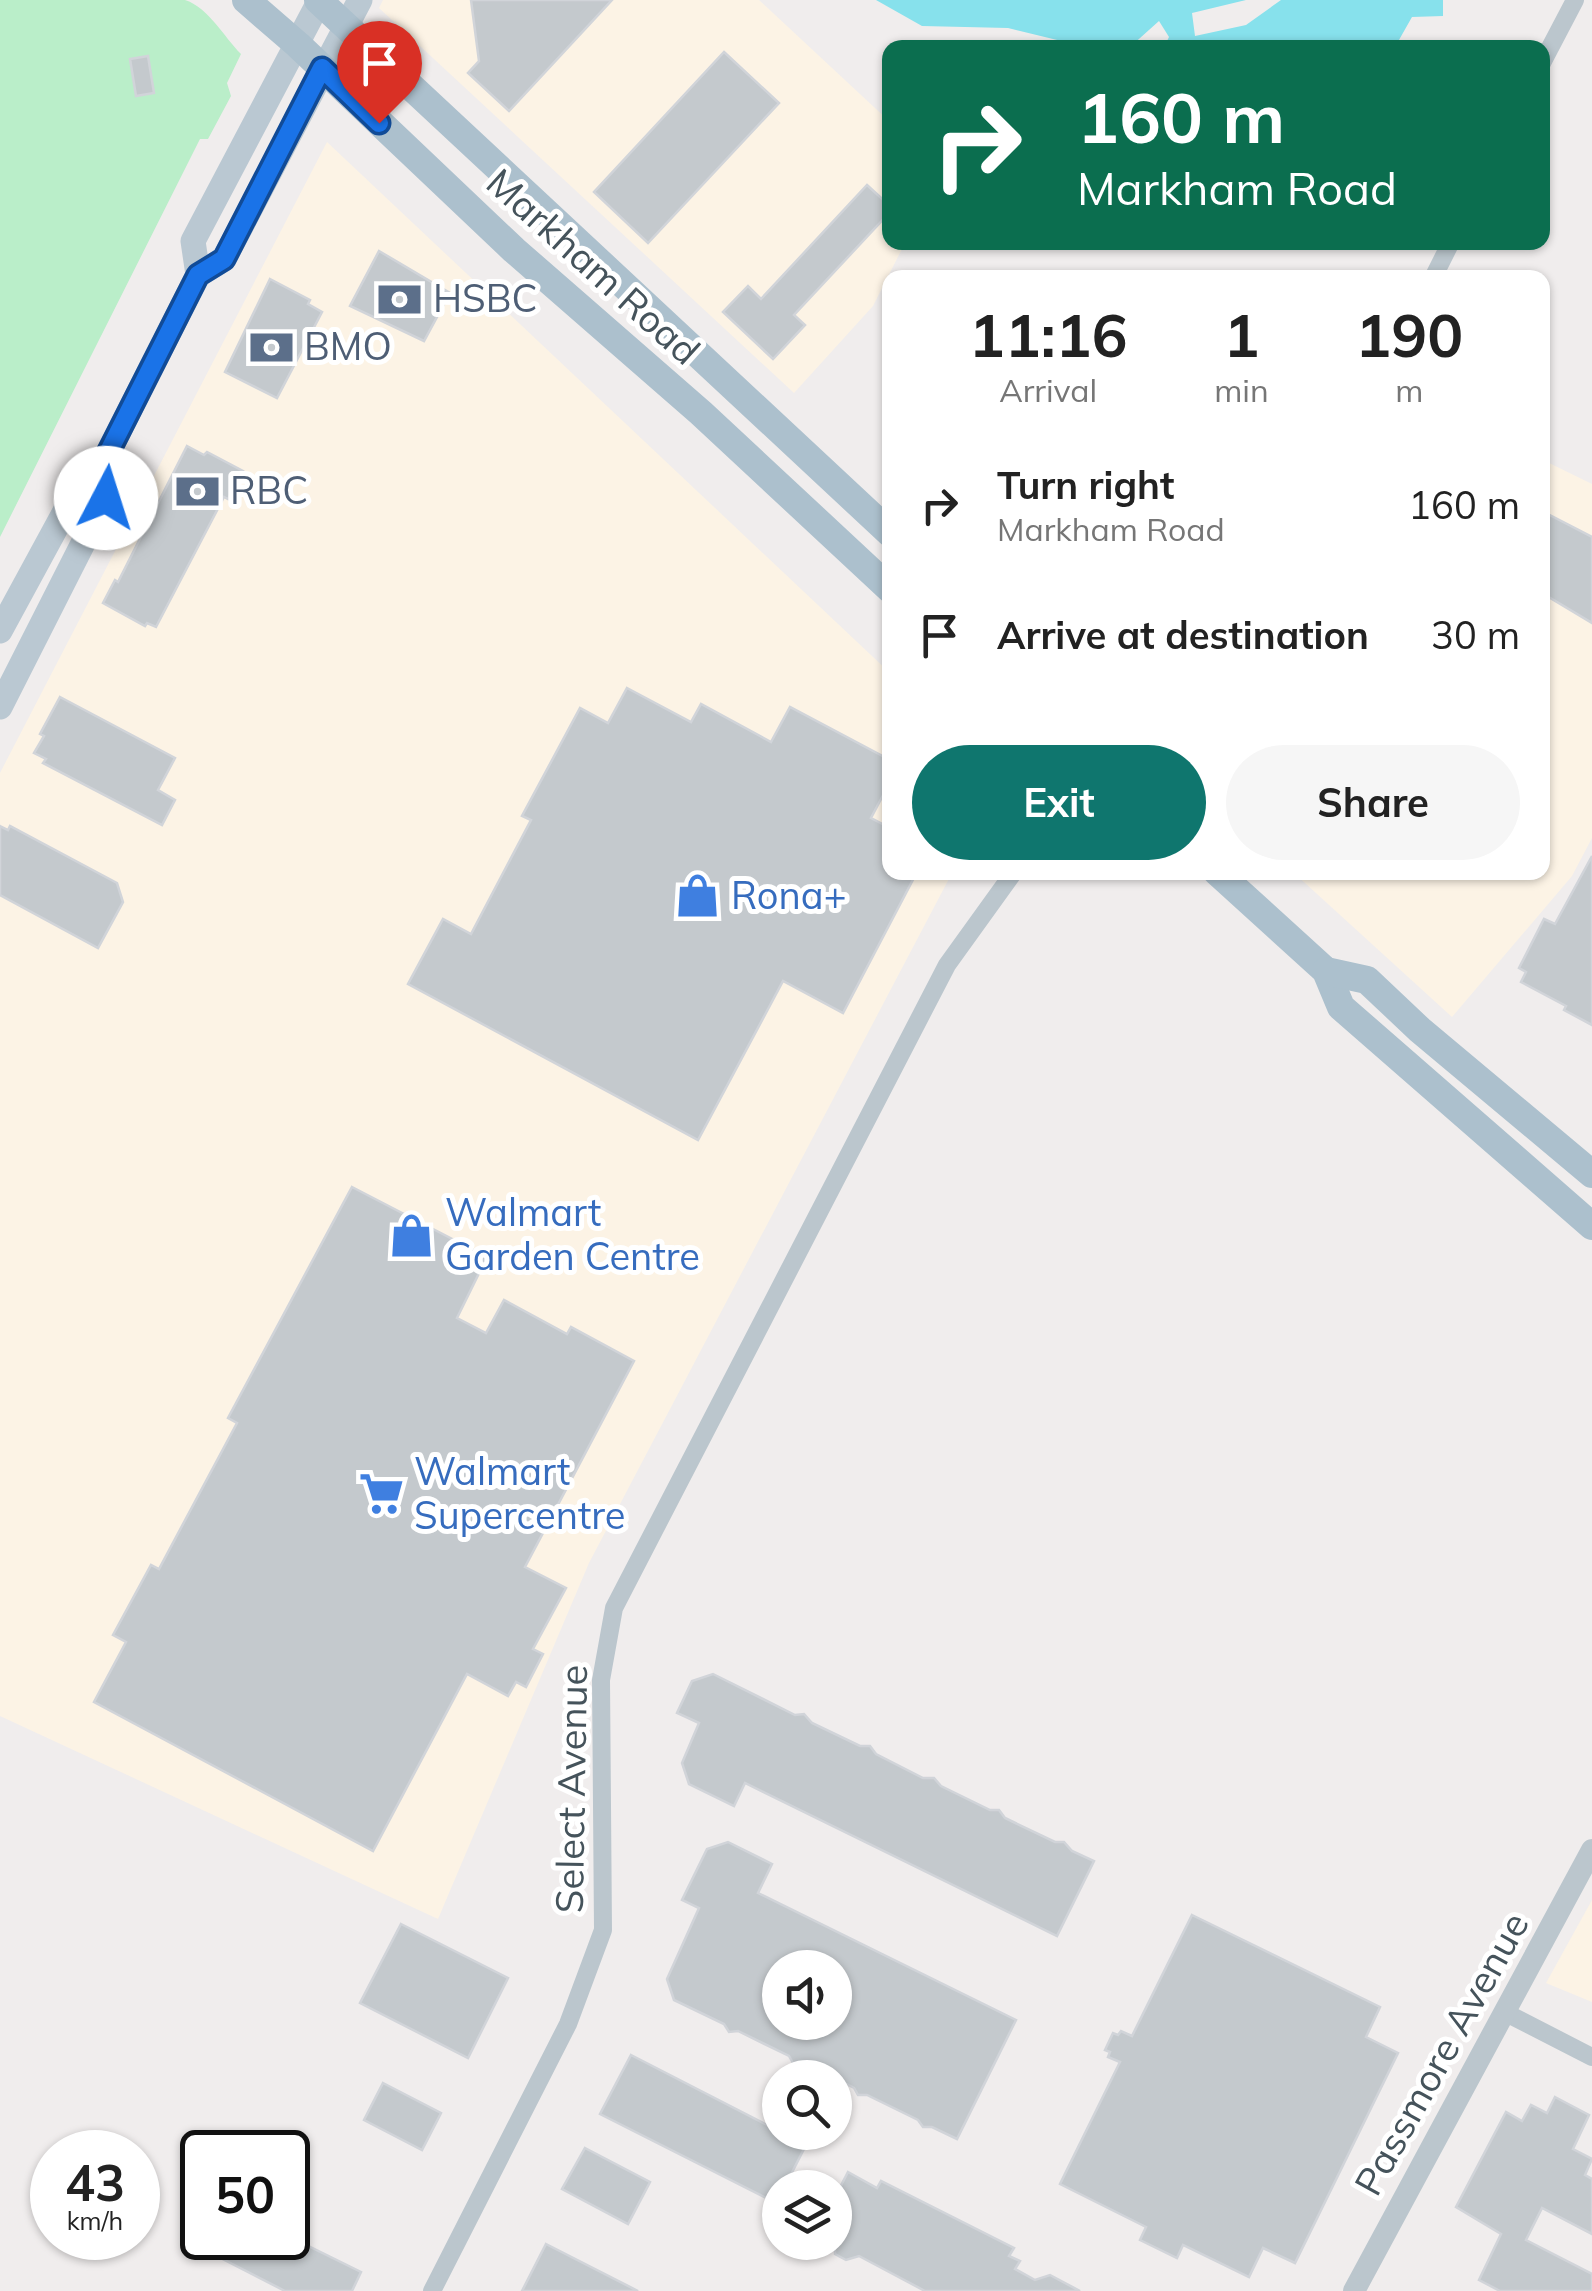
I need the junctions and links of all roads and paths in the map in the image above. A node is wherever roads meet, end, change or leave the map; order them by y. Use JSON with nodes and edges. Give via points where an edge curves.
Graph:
{"nodes":[{"id":1,"x":246,"y":0,"type":"edge"},
{"id":2,"x":319,"y":0,"type":"edge"},
{"id":3,"x":360,"y":0,"type":"edge"},
{"id":4,"x":1575,"y":0,"type":"edge"},
{"id":5,"x":346,"y":26,"type":"junction"},
{"id":6,"x":298,"y":45,"type":"junction"},
{"id":7,"x":1550,"y":48,"type":"edge"},
{"id":8,"x":322,"y":68,"type":"junction"},
{"id":9,"x":198,"y":275,"type":"junction"},
{"id":10,"x":106,"y":457,"type":"junction"},
{"id":11,"x":882,"y":526,"type":"edge"},
{"id":12,"x":882,"y":582,"type":"edge"},
{"id":13,"x":0,"y":631,"type":"edge"},
{"id":14,"x":0,"y":708,"type":"edge"},
{"id":15,"x":1008,"y":880,"type":"edge"},
{"id":16,"x":1226,"y":880,"type":"edge"},
{"id":17,"x":1326,"y":971,"type":"junction"},
{"id":18,"x":1592,"y":1174,"type":"edge"},
{"id":19,"x":1592,"y":1226,"type":"edge"},
{"id":20,"x":1592,"y":1850,"type":"edge"},
{"id":21,"x":1506,"y":2012,"type":"junction"},
{"id":22,"x":1592,"y":2057,"type":"edge"},
{"id":23,"x":432,"y":2291,"type":"edge"},
{"id":24,"x":1354,"y":2291,"type":"edge"}],
"edges":[{"from":1,"to":6,"type":"main road","name":"Markham Road"},
{"from":2,"to":5,"type":"main road","name":"Markham Road"},
{"from":2,"to":6,"type":"main road"},
{"from":3,"to":5,"type":"main road"},
{"from":4,"to":7,"type":"street"},
{"from":5,"to":8,"type":"main road"},
{"from":5,"to":11,"type":"main road","name":"Markham Road"},
{"from":6,"to":8,"type":"main road","name":"Markham Road"},
{"from":6,"to":9,"type":"main road","via":[[193,241]]},
{"from":8,"to":9,"type":"main road","via":[[224,259]]},
{"from":8,"to":12,"type":"main road","name":"Markham Road"},
{"from":9,"to":10,"type":"main road"},
{"from":10,"to":13,"type":"main road","via":[[76,491]]},
{"from":10,"to":14,"type":"main road","via":[[106,498]]},
{"from":15,"to":23,"type":"street","name":"Select Avenue","via":[[948,965],[614,1608],[601,1680],[603,1930],[568,2024]]},
{"from":16,"to":17,"type":"main road"},
{"from":17,"to":18,"type":"main road","via":[[1367,980]]},
{"from":17,"to":19,"type":"main road","via":[[1341,1008]]},
{"from":20,"to":21,"type":"street","name":"Passmore Avenue"},
{"from":21,"to":22,"type":"street"},
{"from":21,"to":24,"type":"street","name":"Passmore Avenue"}]}
